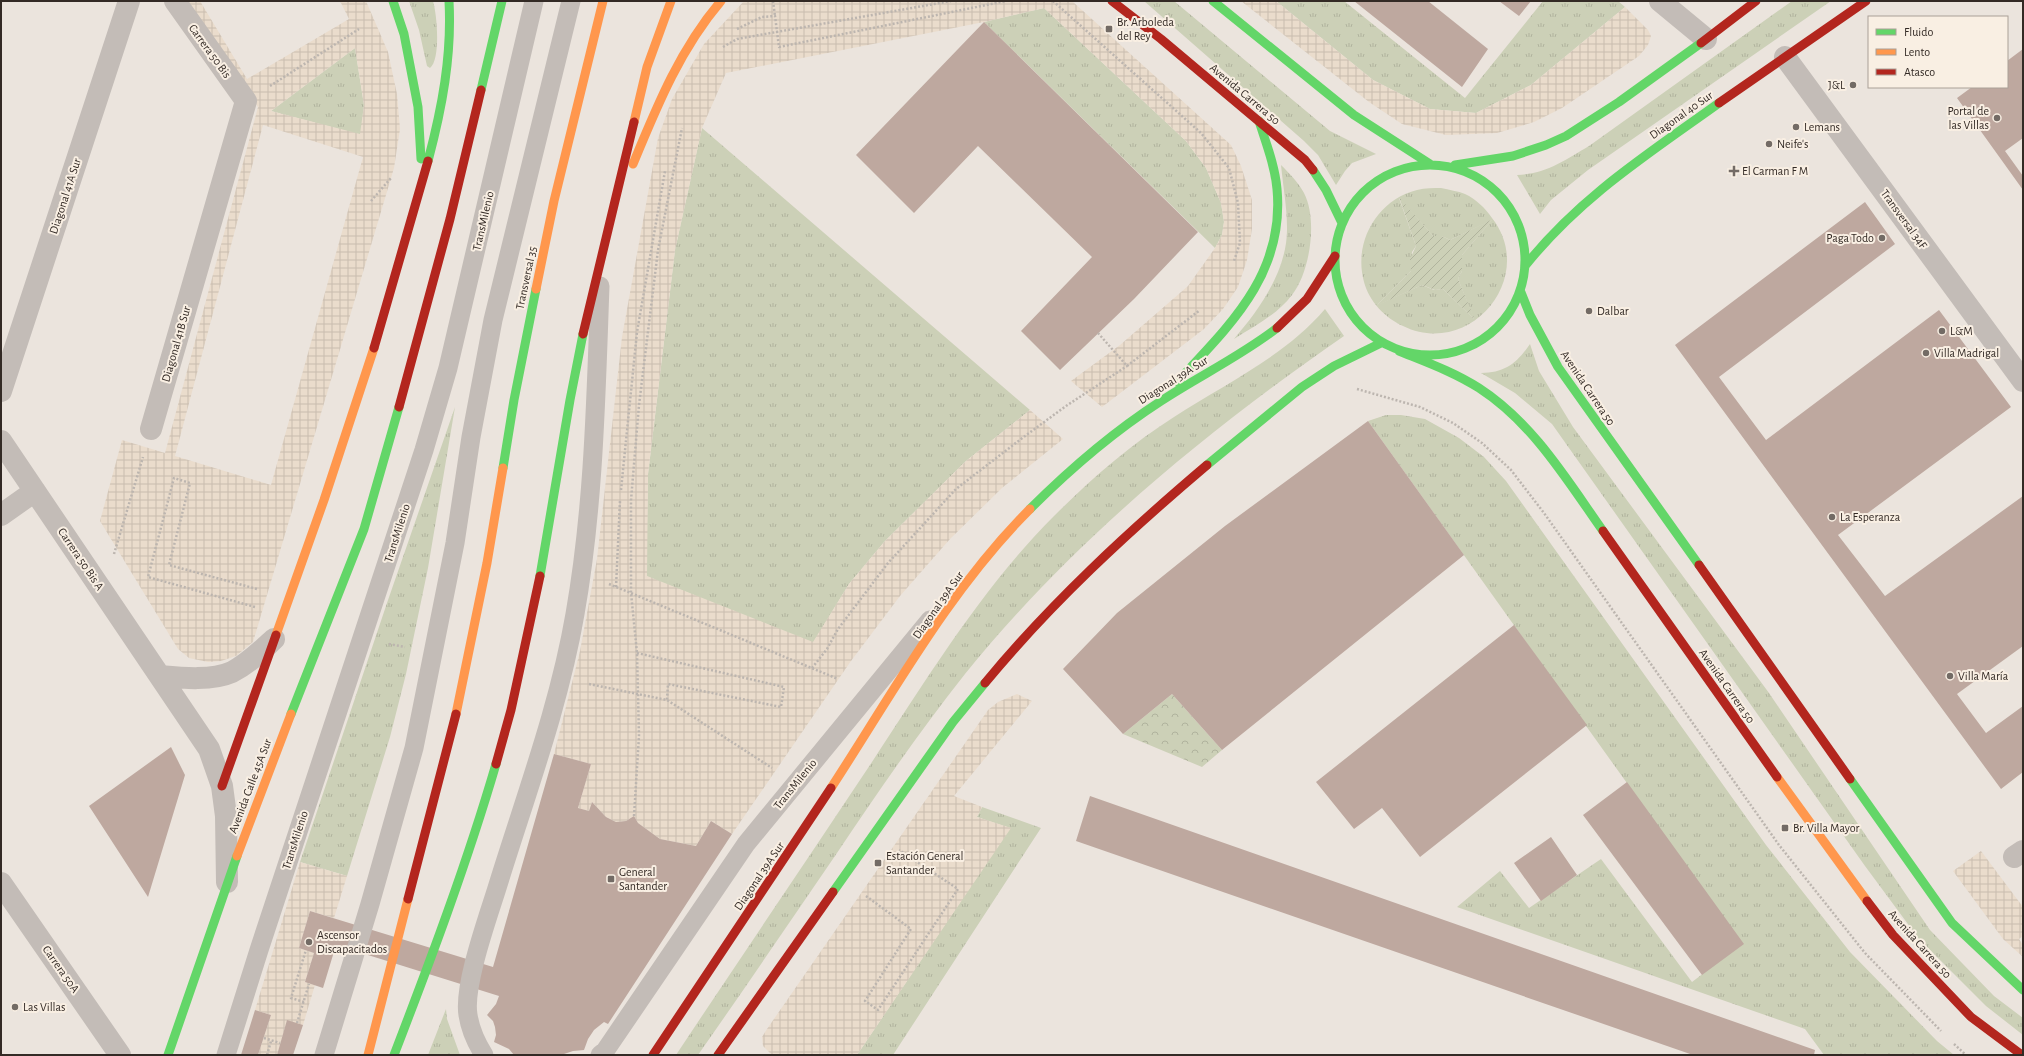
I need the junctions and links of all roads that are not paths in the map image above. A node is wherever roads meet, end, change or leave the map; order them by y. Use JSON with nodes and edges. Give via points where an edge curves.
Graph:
{"nodes":[{"id":1,"x":128,"y":1,"type":"edge"},
{"id":2,"x":174,"y":1,"type":"edge"},
{"id":3,"x":393,"y":1,"type":"edge"},
{"id":4,"x":449,"y":1,"type":"edge"},
{"id":5,"x":502,"y":1,"type":"edge"},
{"id":6,"x":534,"y":1,"type":"edge"},
{"id":7,"x":571,"y":1,"type":"edge"},
{"id":8,"x":603,"y":1,"type":"edge"},
{"id":9,"x":671,"y":1,"type":"edge"},
{"id":10,"x":722,"y":1,"type":"edge"},
{"id":11,"x":1112,"y":1,"type":"edge"},
{"id":12,"x":1213,"y":1,"type":"edge"},
{"id":13,"x":1660,"y":1,"type":"edge"},
{"id":14,"x":1756,"y":1,"type":"edge"},
{"id":15,"x":1866,"y":1,"type":"edge"},
{"id":16,"x":1706,"y":39,"type":"junction"},
{"id":17,"x":1785,"y":57,"type":"junction"},
{"id":18,"x":246,"y":101,"type":"joint"},
{"id":19,"x":1259,"y":121,"type":"junction"},
{"id":20,"x":1430,"y":164,"type":"junction"},
{"id":21,"x":1448,"y":165,"type":"junction"},
{"id":22,"x":422,"y":181,"type":"junction"},
{"id":23,"x":1342,"y":223,"type":"junction"},
{"id":24,"x":608,"y":226,"type":"junction"},
{"id":25,"x":602,"y":252,"type":"junction"},
{"id":26,"x":1335,"y":256,"type":"junction"},
{"id":27,"x":1525,"y":266,"type":"junction"},
{"id":28,"x":1520,"y":290,"type":"junction"},
{"id":29,"x":1381,"y":343,"type":"junction"},
{"id":30,"x":1400,"y":351,"type":"junction"},
{"id":31,"x":2023,"y":381,"type":"edge"},
{"id":32,"x":1,"y":391,"type":"edge"},
{"id":33,"x":1160,"y":401,"type":"junction"},
{"id":34,"x":152,"y":429,"type":"road end"},
{"id":35,"x":1,"y":441,"type":"edge"},
{"id":36,"x":35,"y":491,"type":"junction"},
{"id":37,"x":1,"y":515,"type":"edge"},
{"id":38,"x":1011,"y":529,"type":"junction"},
{"id":39,"x":274,"y":639,"type":"junction"},
{"id":40,"x":160,"y":676,"type":"junction"},
{"id":41,"x":222,"y":786,"type":"junction"},
{"id":42,"x":1,"y":884,"type":"edge"},
{"id":43,"x":226,"y":885,"type":"junction"},
{"id":44,"x":2023,"y":990,"type":"edge"},
{"id":45,"x":120,"y":1055,"type":"edge"},
{"id":46,"x":168,"y":1055,"type":"edge"},
{"id":47,"x":226,"y":1055,"type":"edge"},
{"id":48,"x":324,"y":1055,"type":"edge"},
{"id":49,"x":368,"y":1055,"type":"edge"},
{"id":50,"x":394,"y":1055,"type":"edge"},
{"id":51,"x":484,"y":1055,"type":"edge"},
{"id":52,"x":600,"y":1055,"type":"edge"},
{"id":53,"x":653,"y":1055,"type":"edge"},
{"id":54,"x":718,"y":1055,"type":"edge"},
{"id":55,"x":2022,"y":1055,"type":"edge"}],
"edges":[{"from":1,"to":32,"type":"street","name":"Diagonal 41A Sur"},
{"from":2,"to":18,"type":"street","name":"Carrera 50 Bis"},
{"from":3,"to":22,"type":"main road","via":[[404,34],[418,107]]},
{"from":4,"to":22,"type":"main road","via":[[450,52],[442,103]]},
{"from":5,"to":43,"type":"main road","name":"Avenida Calle 45A Sur","via":[[450,219],[364,529]]},
{"from":6,"to":47,"type":"lane","name":"TransMilenio","via":[[448,368],[398,533],[258,950]]},
{"from":7,"to":48,"type":"lane","via":[[492,320],[455,543],[414,748]]},
{"from":8,"to":49,"type":"main road","name":"Transversal 35","via":[[554,201],[514,400],[487,563],[454,722]]},
{"from":9,"to":24,"type":"main road","via":[[647,67]]},
{"from":10,"to":24,"type":"main road","via":[[708,14],[670,82]]},
{"from":11,"to":19,"type":"main road","name":"Avenida Carrera 50"},
{"from":12,"to":20,"type":"main road","via":[[1354,115]]},
{"from":13,"to":16,"type":"street"},
{"from":14,"to":16,"type":"main road"},
{"from":15,"to":17,"type":"main road","name":"Diagonal 40 Sur"},
{"from":16,"to":21,"type":"main road","via":[[1572,133],[1510,156],[1482,163]]},
{"from":17,"to":27,"type":"main road","name":"Diagonal 40 Sur","via":[[1603,187],[1547,237]]},
{"from":17,"to":31,"type":"street","name":"Transversal 34F"},
{"from":18,"to":34,"type":"street","name":"Diagonal 41B Sur"},
{"from":19,"to":23,"type":"main road","name":"Avenida Carrera 50","via":[[1305,160],[1318,175]]},
{"from":19,"to":33,"type":"main road","via":[[1273,169],[1279,213],[1277,233],[1268,265],[1253,296]]},
{"from":20,"to":21,"type":"main road"},
{"from":20,"to":23,"type":"main road","via":[[1402,168],[1377,180],[1356,199]]},
{"from":21,"to":27,"type":"main road","via":[[1474,175],[1496,191],[1513,212],[1523,238]]},
{"from":22,"to":39,"type":"main road","via":[[399,267],[343,445]]},
{"from":23,"to":26,"type":"main road","via":[[1336,240]]},
{"from":24,"to":25,"type":"main road"},
{"from":25,"to":50,"type":"main road","via":[[576,370],[539,581],[512,710],[480,819],[445,922]]},
{"from":25,"to":51,"type":"lane","via":[[589,514],[575,614],[554,704],[482,937],[470,987],[468,1014]]},
{"from":26,"to":29,"type":"main road","via":[[1337,282],[1346,306],[1361,327]]},
{"from":26,"to":33,"type":"main road","name":"Diagonal 39A Sur","via":[[1320,283],[1301,306],[1277,326]]},
{"from":27,"to":28,"type":"main road"},
{"from":28,"to":30,"type":"main road","via":[[1507,316],[1486,338],[1459,351],[1429,356]]},
{"from":28,"to":44,"type":"main road","name":"Avenida Carrera 50","via":[[1558,368],[1939,905],[1952,923]]},
{"from":29,"to":30,"type":"main road"},
{"from":29,"to":54,"type":"main road","via":[[1352,356],[1311,380],[1153,511],[1082,578],[1007,656],[953,722]]},
{"from":30,"to":55,"type":"main road","name":"Avenida Carrera 50","via":[[1457,375],[1488,393],[1540,442],[1831,854],[1893,935],[1972,1016]]},
{"from":33,"to":38,"type":"main road","name":"Diagonal 39A Sur","via":[[1102,442]]},
{"from":35,"to":36,"type":"street","name":"Carrera 50 Bis A"},
{"from":36,"to":37,"type":"street"},
{"from":36,"to":40,"type":"street","name":"Carrera 50 Bis A"},
{"from":38,"to":52,"type":"lane","name":"TransMilenio","via":[[944,603],[746,844]]},
{"from":38,"to":53,"type":"main road","name":"Diagonal 39A Sur","via":[[942,617]]},
{"from":39,"to":40,"type":"street","via":[[251,660],[231,672],[187,678]]},
{"from":39,"to":41,"type":"main road"},
{"from":40,"to":41,"type":"street","name":"Carrera 50 Bis A","via":[[209,749]]},
{"from":41,"to":43,"type":"street","name":"Carrera 50 Bis A","via":[[226,816]]},
{"from":42,"to":45,"type":"street","name":"Carrera 50A"},
{"from":43,"to":46,"type":"main road","name":"Avenida Calle 45A Sur"}]}
